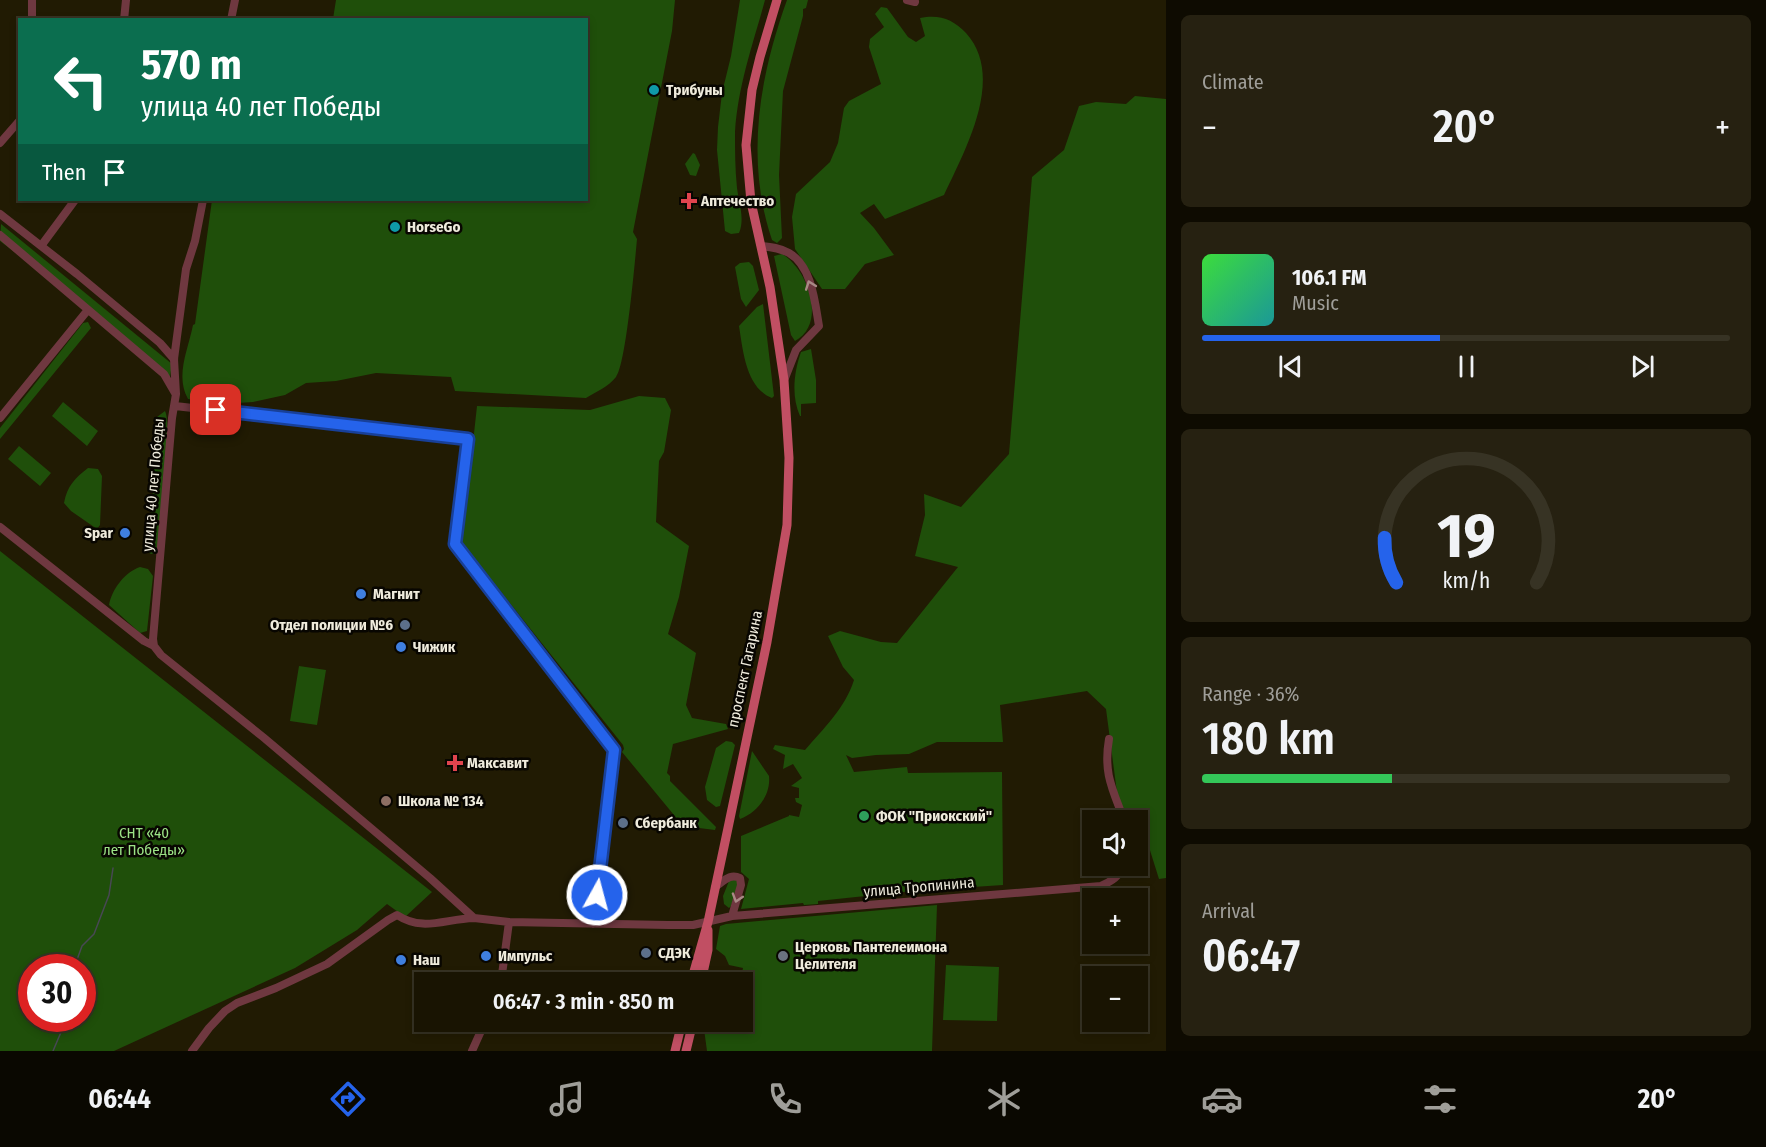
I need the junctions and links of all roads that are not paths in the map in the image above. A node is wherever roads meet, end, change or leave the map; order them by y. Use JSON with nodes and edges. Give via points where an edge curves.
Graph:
{"nodes":[{"id":1,"x":32,"y":0,"type":"edge"},
{"id":2,"x":126,"y":0,"type":"edge"},
{"id":3,"x":235,"y":0,"type":"edge"},
{"id":4,"x":778,"y":0,"type":"edge"},
{"id":5,"x":32,"y":18,"type":"edge"},
{"id":6,"x":124,"y":18,"type":"edge"},
{"id":7,"x":231,"y":18,"type":"edge"},
{"id":8,"x":18,"y":122,"type":"edge"},
{"id":9,"x":0,"y":142,"type":"edge"},
{"id":10,"x":74,"y":201,"type":"edge"},
{"id":11,"x":203,"y":201,"type":"edge"},
{"id":12,"x":0,"y":214,"type":"edge"},
{"id":13,"x":0,"y":235,"type":"edge"},
{"id":14,"x":40,"y":246,"type":"junction"},
{"id":15,"x":761,"y":246,"type":"junction"},
{"id":16,"x":87,"y":311,"type":"junction"},
{"id":17,"x":174,"y":359,"type":"junction"},
{"id":18,"x":784,"y":380,"type":"junction"},
{"id":19,"x":176,"y":394,"type":"junction"},
{"id":20,"x":175,"y":406,"type":"junction"},
{"id":21,"x":0,"y":418,"type":"edge"},
{"id":22,"x":0,"y":527,"type":"edge"},
{"id":23,"x":154,"y":646,"type":"junction"},
{"id":24,"x":1108,"y":739,"type":"dead end"},
{"id":25,"x":1119,"y":810,"type":"edge"},
{"id":26,"x":1117,"y":876,"type":"edge"},
{"id":27,"x":715,"y":887,"type":"junction"},
{"id":28,"x":732,"y":916,"type":"junction"},
{"id":29,"x":474,"y":918,"type":"junction"},
{"id":30,"x":509,"y":922,"type":"junction"},
{"id":31,"x":708,"y":922,"type":"junction"},
{"id":32,"x":593,"y":924,"type":"junction"},
{"id":33,"x":502,"y":972,"type":"edge"},
{"id":34,"x":694,"y":972,"type":"edge"},
{"id":35,"x":703,"y":972,"type":"edge"},
{"id":36,"x":481,"y":1032,"type":"edge"},
{"id":37,"x":680,"y":1032,"type":"edge"},
{"id":38,"x":691,"y":1032,"type":"edge"},
{"id":39,"x":192,"y":1051,"type":"edge"},
{"id":40,"x":472,"y":1051,"type":"edge"},
{"id":41,"x":675,"y":1051,"type":"edge"},
{"id":42,"x":686,"y":1051,"type":"edge"}],
"edges":[{"from":1,"to":5,"type":"street"},
{"from":2,"to":6,"type":"street"},
{"from":3,"to":7,"type":"street"},
{"from":4,"to":15,"type":"main road","name":"проспект Гагарина","via":[[752,90],[746,145],[751,202]]},
{"from":8,"to":9,"type":"street"},
{"from":10,"to":14,"type":"street"},
{"from":11,"to":17,"type":"street","via":[[186,269]]},
{"from":12,"to":14,"type":"street"},
{"from":13,"to":16,"type":"street"},
{"from":14,"to":17,"type":"street","via":[[160,343]]},
{"from":15,"to":18,"type":"main road","name":"проспект Гагарина"},
{"from":18,"to":15,"type":"street","one_way":true,"via":[[796,350],[819,326],[814,296],[794,256],[778,248]]},
{"from":16,"to":19,"type":"street","via":[[164,374]]},
{"from":16,"to":21,"type":"street"},
{"from":17,"to":19,"type":"street"},
{"from":18,"to":27,"type":"main road","name":"проспект Гагарина","via":[[789,458],[787,525]]},
{"from":19,"to":20,"type":"street"},
{"from":20,"to":23,"type":"street","name":"улица 40 лет Победы"},
{"from":20,"to":32,"type":"street","name":"улица 40 лет Победы","via":[[468,439],[455,544],[614,750]]},
{"from":22,"to":23,"type":"street"},
{"from":23,"to":29,"type":"street"},
{"from":24,"to":25,"type":"street","via":[[1106,757],[1112,794]]},
{"from":26,"to":28,"type":"street","name":"улица Тропинина","via":[[1101,886]]},
{"from":27,"to":28,"type":"street","one_way":true,"via":[[730,877],[741,878]]},
{"from":27,"to":31,"type":"main road","name":"проспект Гагарина"},
{"from":28,"to":31,"type":"street","name":"улица Тропинина"},
{"from":29,"to":30,"type":"street","name":"улица Тропинина"},
{"from":29,"to":39,"type":"street","name":"улица Тропинина","via":[[416,924],[397,915],[327,964],[237,1003],[209,1028]]},
{"from":30,"to":32,"type":"street","name":"улица Тропинина"},
{"from":30,"to":33,"type":"street"},
{"from":31,"to":32,"type":"street","name":"улица Тропинина"},
{"from":31,"to":34,"type":"main road","name":"проспект Гагарина"},
{"from":31,"to":35,"type":"main road","name":"проспект Гагарина"},
{"from":36,"to":40,"type":"street"},
{"from":37,"to":41,"type":"main road"},
{"from":38,"to":42,"type":"main road"}]}
